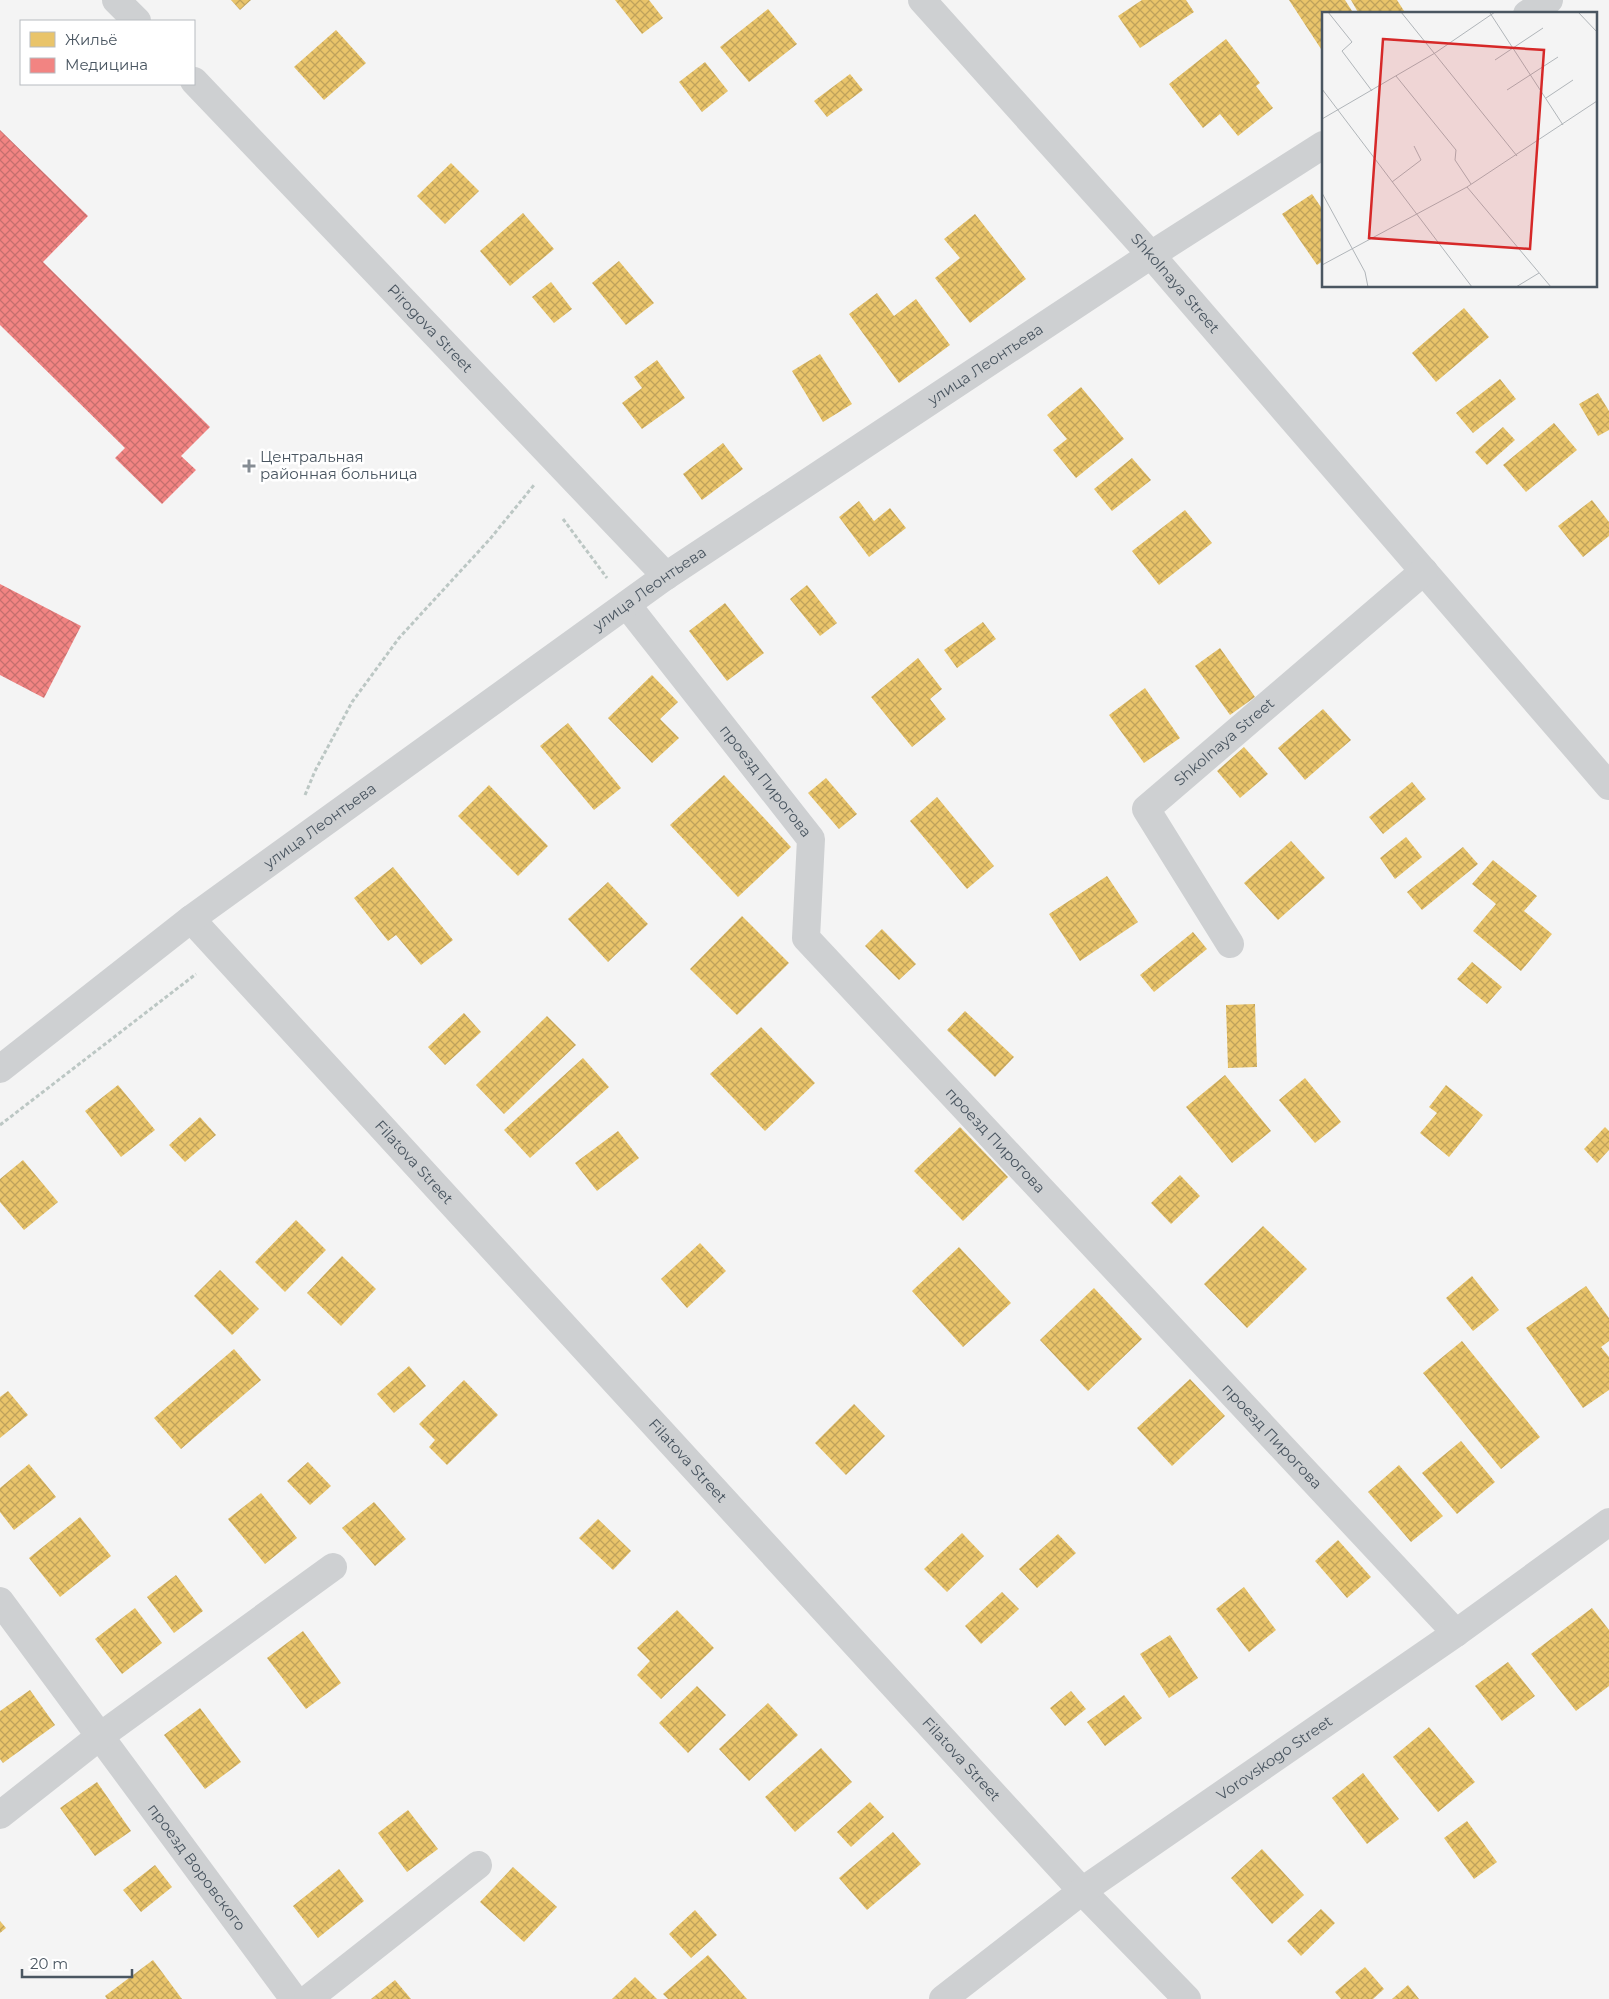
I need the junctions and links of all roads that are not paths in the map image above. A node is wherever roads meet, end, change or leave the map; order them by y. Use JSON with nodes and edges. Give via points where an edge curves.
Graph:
{"nodes":[{"id":1,"x":116,"y":0,"type":"edge"},
{"id":2,"x":922,"y":0,"type":"edge"},
{"id":3,"x":1549,"y":0,"type":"edge"},
{"id":4,"x":1530,"y":12,"type":"edge"},
{"id":5,"x":135,"y":20,"type":"edge"},
{"id":6,"x":195,"y":82,"type":"edge"},
{"id":7,"x":1322,"y":146,"type":"edge"},
{"id":8,"x":1151,"y":255,"type":"junction"},
{"id":9,"x":1424,"y":571,"type":"junction"},
{"id":10,"x":666,"y":576,"type":"junction"},
{"id":11,"x":627,"y":604,"type":"junction"},
{"id":12,"x":1609,"y":786,"type":"edge"},
{"id":13,"x":191,"y":920,"type":"junction"},
{"id":14,"x":1230,"y":944,"type":"dead end"},
{"id":15,"x":0,"y":1069,"type":"edge"},
{"id":16,"x":1609,"y":1522,"type":"edge"},
{"id":17,"x":333,"y":1567,"type":"dead end"},
{"id":18,"x":0,"y":1601,"type":"edge"},
{"id":19,"x":1456,"y":1633,"type":"junction"},
{"id":20,"x":99,"y":1737,"type":"junction"},
{"id":21,"x":0,"y":1815,"type":"edge"},
{"id":22,"x":478,"y":1865,"type":"dead end"},
{"id":23,"x":1082,"y":1891,"type":"junction"},
{"id":24,"x":294,"y":1999,"type":"edge"},
{"id":25,"x":308,"y":1999,"type":"edge"},
{"id":26,"x":943,"y":1999,"type":"edge"},
{"id":27,"x":1187,"y":1999,"type":"edge"}],
"edges":[{"from":1,"to":5,"type":"street"},
{"from":2,"to":8,"type":"street","name":"Shkolnaya Street"},
{"from":3,"to":4,"type":"street"},
{"from":6,"to":10,"type":"street","name":"Pirogova Street"},
{"from":7,"to":8,"type":"street","name":"улица Леонтьева"},
{"from":8,"to":9,"type":"street","name":"Shkolnaya Street"},
{"from":8,"to":10,"type":"street","name":"улица Леонтьева"},
{"from":9,"to":12,"type":"street","name":"Shkolnaya Street"},
{"from":9,"to":14,"type":"street","name":"Shkolnaya Street","via":[[1146,809]]},
{"from":10,"to":11,"type":"street","name":"улица Леонтьева"},
{"from":11,"to":13,"type":"street","name":"улица Леонтьева"},
{"from":11,"to":19,"type":"street","name":"проезд Пирогова","via":[[811,839],[806,938]]},
{"from":13,"to":15,"type":"street","name":"улица Леонтьева"},
{"from":13,"to":23,"type":"street","name":"Filatova Street"},
{"from":16,"to":19,"type":"street","name":"Vorovskogo Street"},
{"from":17,"to":20,"type":"street"},
{"from":18,"to":20,"type":"street","name":"проезд Воровского"},
{"from":19,"to":23,"type":"street","name":"Vorovskogo Street"},
{"from":20,"to":21,"type":"street"},
{"from":20,"to":24,"type":"street","name":"проезд Воровского"},
{"from":22,"to":25,"type":"street"},
{"from":23,"to":26,"type":"street","name":"Vorovskogo Street"},
{"from":23,"to":27,"type":"street","name":"Filatova Street"}]}
